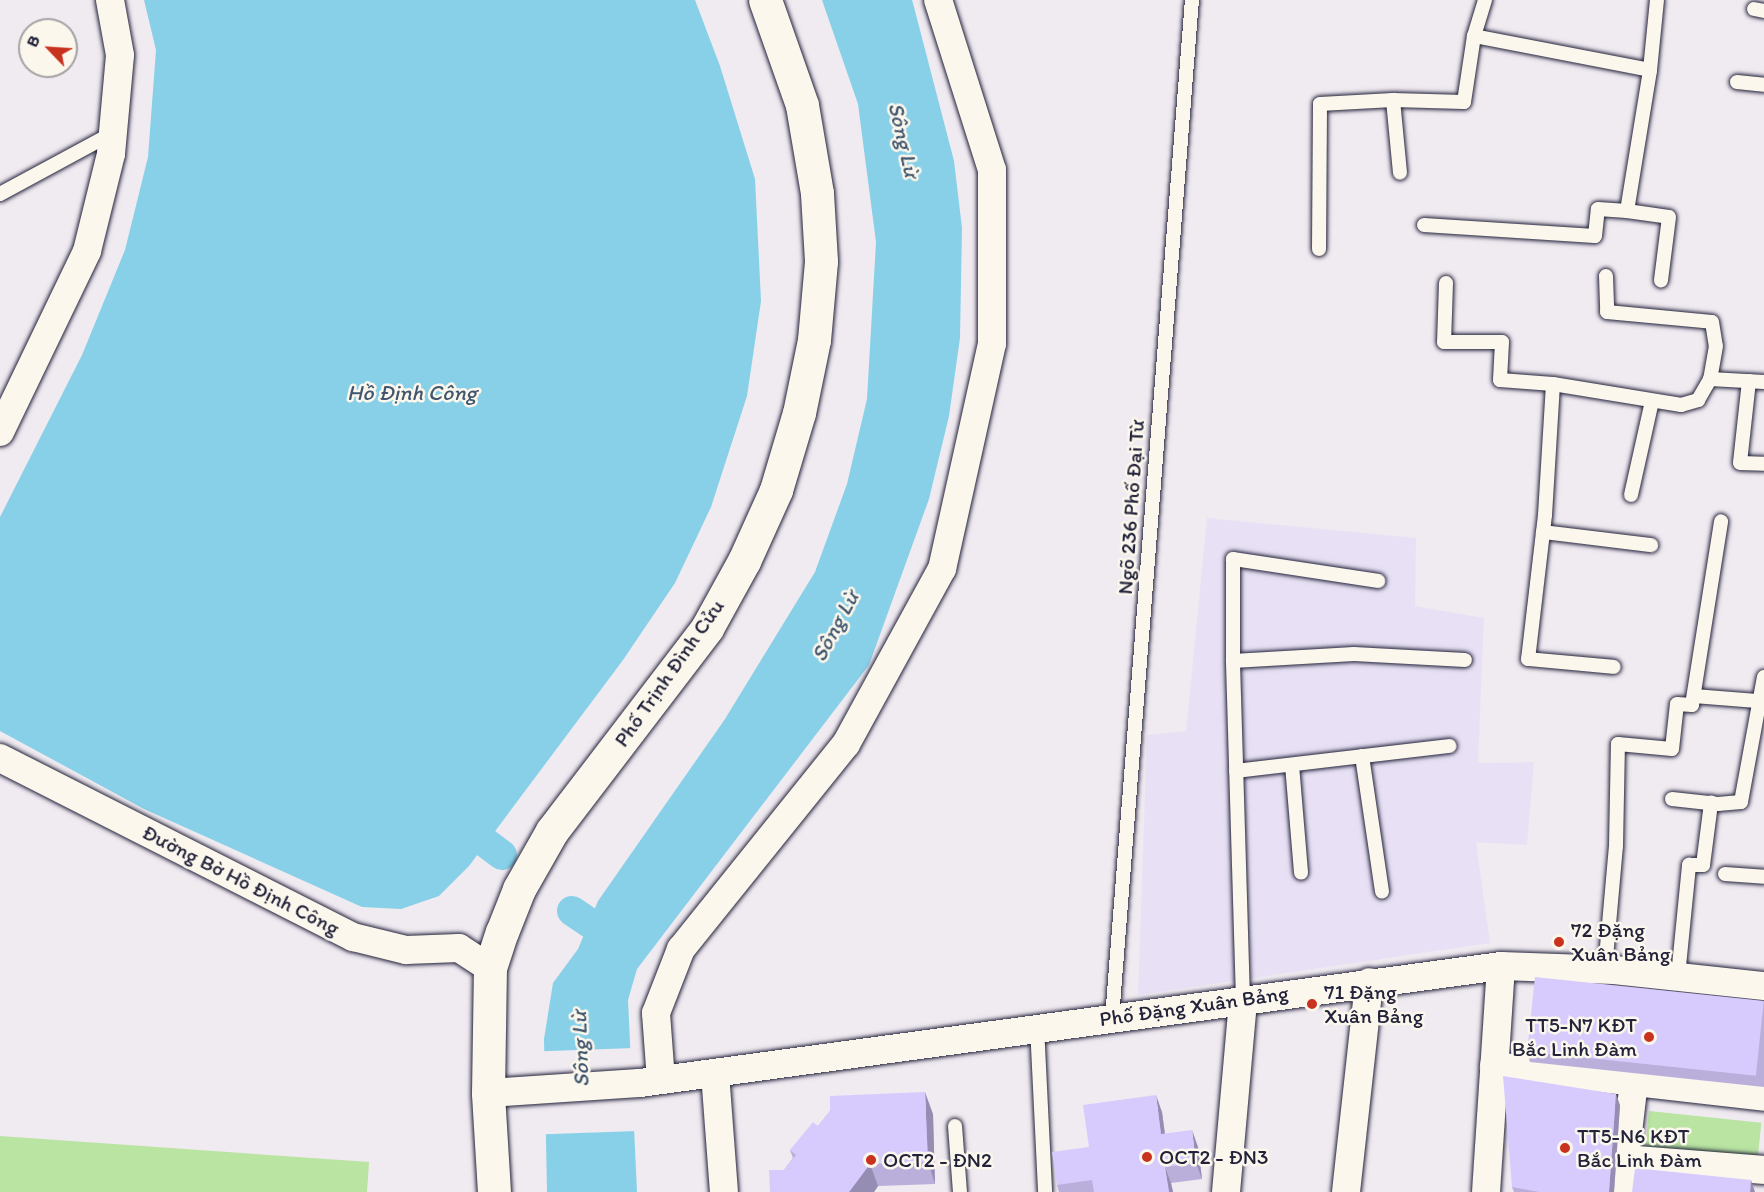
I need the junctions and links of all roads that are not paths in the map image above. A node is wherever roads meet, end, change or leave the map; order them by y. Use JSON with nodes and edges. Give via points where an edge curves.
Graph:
{"nodes":[{"id":1,"x":110,"y":0,"type":"edge"},
{"id":2,"x":765,"y":0,"type":"edge"},
{"id":3,"x":938,"y":0,"type":"edge"},
{"id":4,"x":1192,"y":0,"type":"edge"},
{"id":5,"x":1485,"y":0,"type":"edge"},
{"id":6,"x":1656,"y":0,"type":"edge"},
{"id":7,"x":1474,"y":36,"type":"junction"},
{"id":8,"x":1650,"y":70,"type":"junction"},
{"id":9,"x":1737,"y":82,"type":"dead end"},
{"id":10,"x":1764,"y":85,"type":"edge"},
{"id":11,"x":1393,"y":100,"type":"junction"},
{"id":12,"x":113,"y":134,"type":"junction"},
{"id":13,"x":1400,"y":172,"type":"dead end"},
{"id":14,"x":0,"y":194,"type":"edge"},
{"id":15,"x":1627,"y":211,"type":"junction"},
{"id":16,"x":1424,"y":225,"type":"dead end"},
{"id":17,"x":1319,"y":249,"type":"dead end"},
{"id":18,"x":1606,"y":276,"type":"dead end"},
{"id":19,"x":1661,"y":280,"type":"dead end"},
{"id":20,"x":1446,"y":283,"type":"dead end"},
{"id":21,"x":1710,"y":379,"type":"junction"},
{"id":22,"x":1749,"y":381,"type":"junction"},
{"id":23,"x":1764,"y":382,"type":"edge"},
{"id":24,"x":1553,"y":384,"type":"junction"},
{"id":25,"x":1652,"y":401,"type":"junction"},
{"id":26,"x":0,"y":432,"type":"edge"},
{"id":27,"x":1764,"y":464,"type":"edge"},
{"id":28,"x":1631,"y":495,"type":"dead end"},
{"id":29,"x":1721,"y":521,"type":"dead end"},
{"id":30,"x":1543,"y":532,"type":"junction"},
{"id":31,"x":1651,"y":545,"type":"dead end"},
{"id":32,"x":1378,"y":581,"type":"dead end"},
{"id":33,"x":1465,"y":660,"type":"dead end"},
{"id":34,"x":1233,"y":661,"type":"junction"},
{"id":35,"x":1614,"y":667,"type":"dead end"},
{"id":36,"x":1764,"y":678,"type":"edge"},
{"id":37,"x":1694,"y":696,"type":"junction"},
{"id":38,"x":1756,"y":701,"type":"junction"},
{"id":39,"x":1450,"y":746,"type":"dead end"},
{"id":40,"x":1362,"y":756,"type":"junction"},
{"id":41,"x":0,"y":758,"type":"edge"},
{"id":42,"x":1292,"y":765,"type":"junction"},
{"id":43,"x":1236,"y":771,"type":"junction"},
{"id":44,"x":1672,"y":799,"type":"dead end"},
{"id":45,"x":1711,"y":803,"type":"junction"},
{"id":46,"x":1301,"y":873,"type":"dead end"},
{"id":47,"x":1725,"y":874,"type":"dead end"},
{"id":48,"x":1764,"y":877,"type":"edge"},
{"id":49,"x":1382,"y":891,"type":"dead end"},
{"id":50,"x":1501,"y":966,"type":"junction"},
{"id":51,"x":490,"y":968,"type":"junction"},
{"id":52,"x":1605,"y":969,"type":"junction"},
{"id":53,"x":1678,"y":976,"type":"junction"},
{"id":54,"x":1369,"y":982,"type":"junction"},
{"id":55,"x":1764,"y":986,"type":"edge"},
{"id":56,"x":1243,"y":1000,"type":"junction"},
{"id":57,"x":1112,"y":1018,"type":"junction"},
{"id":58,"x":1037,"y":1026,"type":"junction"},
{"id":59,"x":1494,"y":1066,"type":"junction"},
{"id":60,"x":715,"y":1073,"type":"junction"},
{"id":61,"x":651,"y":1081,"type":"junction"},
{"id":62,"x":1634,"y":1082,"type":"junction"},
{"id":63,"x":500,"y":1092,"type":"junction"},
{"id":64,"x":1764,"y":1097,"type":"edge"},
{"id":65,"x":955,"y":1126,"type":"dead end"},
{"id":66,"x":1625,"y":1159,"type":"junction"},
{"id":67,"x":1764,"y":1170,"type":"edge"},
{"id":68,"x":494,"y":1192,"type":"edge"},
{"id":69,"x":724,"y":1192,"type":"edge"},
{"id":70,"x":960,"y":1192,"type":"edge"},
{"id":71,"x":1045,"y":1192,"type":"edge"},
{"id":72,"x":1226,"y":1192,"type":"edge"},
{"id":73,"x":1346,"y":1192,"type":"edge"},
{"id":74,"x":1486,"y":1192,"type":"edge"},
{"id":75,"x":1622,"y":1192,"type":"edge"}],
"edges":[{"from":1,"to":12,"type":"street","via":[[120,55]]},
{"from":2,"to":51,"type":"main road","name":"Phố Trịnh Đình Cửu","via":[[802,105],[818,193],[821,261],[814,340],[799,412],[776,490],[744,561],[706,628],[552,831],[519,889]]},
{"from":3,"to":61,"type":"street","via":[[992,170],[992,344],[942,569],[846,744],[681,949],[656,1013]]},
{"from":4,"to":57,"type":"lane","name":"Ngõ 236 Phố Đại Từ"},
{"from":5,"to":7,"type":"lane"},
{"from":6,"to":8,"type":"lane"},
{"from":7,"to":8,"type":"lane"},
{"from":7,"to":11,"type":"lane","via":[[1464,102]]},
{"from":8,"to":15,"type":"lane"},
{"from":9,"to":10,"type":"lane"},
{"from":11,"to":13,"type":"lane"},
{"from":11,"to":17,"type":"lane","via":[[1320,104]]},
{"from":12,"to":14,"type":"lane"},
{"from":12,"to":26,"type":"street","via":[[87,251]]},
{"from":15,"to":16,"type":"lane","via":[[1598,209],[1595,236]]},
{"from":15,"to":19,"type":"lane","via":[[1669,217]]},
{"from":18,"to":21,"type":"lane","via":[[1607,312],[1712,322],[1716,346]]},
{"from":20,"to":24,"type":"lane","via":[[1444,342],[1502,342],[1500,380]]},
{"from":21,"to":22,"type":"lane"},
{"from":21,"to":25,"type":"lane","via":[[1698,400],[1681,405]]},
{"from":22,"to":23,"type":"lane"},
{"from":22,"to":27,"type":"lane","via":[[1740,463]]},
{"from":24,"to":25,"type":"lane"},
{"from":24,"to":30,"type":"lane"},
{"from":25,"to":28,"type":"lane"},
{"from":29,"to":37,"type":"lane"},
{"from":30,"to":31,"type":"lane"},
{"from":30,"to":35,"type":"lane","via":[[1528,659]]},
{"from":32,"to":34,"type":"lane","via":[[1233,559]]},
{"from":33,"to":34,"type":"lane","via":[[1354,654]]},
{"from":34,"to":43,"type":"lane"},
{"from":36,"to":38,"type":"lane"},
{"from":37,"to":38,"type":"lane"},
{"from":37,"to":52,"type":"lane","via":[[1692,705],[1677,704],[1672,749],[1618,744],[1616,846]]},
{"from":38,"to":45,"type":"lane","via":[[1741,802]]},
{"from":39,"to":40,"type":"lane"},
{"from":40,"to":42,"type":"lane"},
{"from":40,"to":49,"type":"lane"},
{"from":41,"to":51,"type":"street","name":"Đường Bờ Hồ Định Công","via":[[353,937],[406,950],[459,948]]},
{"from":42,"to":43,"type":"lane"},
{"from":42,"to":46,"type":"lane"},
{"from":43,"to":56,"type":"lane"},
{"from":44,"to":45,"type":"lane"},
{"from":45,"to":53,"type":"lane","via":[[1703,865],[1689,865]]},
{"from":47,"to":48,"type":"lane"},
{"from":50,"to":52,"type":"street","name":"Phố Đặng Xuân Bảng"},
{"from":50,"to":54,"type":"street","name":"Phố Đặng Xuân Bảng"},
{"from":50,"to":59,"type":"street"},
{"from":51,"to":63,"type":"main road","name":"Phố Trịnh Đình Cửu"},
{"from":52,"to":53,"type":"street","name":"Phố Đặng Xuân Bảng"},
{"from":53,"to":55,"type":"street","name":"Phố Đặng Xuân Bảng"},
{"from":54,"to":56,"type":"street","name":"Phố Đặng Xuân Bảng"},
{"from":54,"to":73,"type":"street"},
{"from":56,"to":57,"type":"street","name":"Phố Đặng Xuân Bảng"},
{"from":56,"to":72,"type":"street"},
{"from":57,"to":58,"type":"street","name":"Phố Đặng Xuân Bảng"},
{"from":58,"to":60,"type":"street","name":"Phố Đặng Xuân Bảng"},
{"from":58,"to":71,"type":"lane"},
{"from":59,"to":62,"type":"street"},
{"from":59,"to":74,"type":"street"},
{"from":60,"to":61,"type":"street","name":"Phố Đặng Xuân Bảng"},
{"from":60,"to":69,"type":"street"},
{"from":61,"to":63,"type":"street","name":"Phố Đặng Xuân Bảng"},
{"from":62,"to":64,"type":"street"},
{"from":62,"to":66,"type":"street"},
{"from":63,"to":68,"type":"main road","name":"Phố Trịnh Đình Cửu"},
{"from":65,"to":70,"type":"lane"},
{"from":66,"to":67,"type":"street"},
{"from":66,"to":75,"type":"street"}]}
